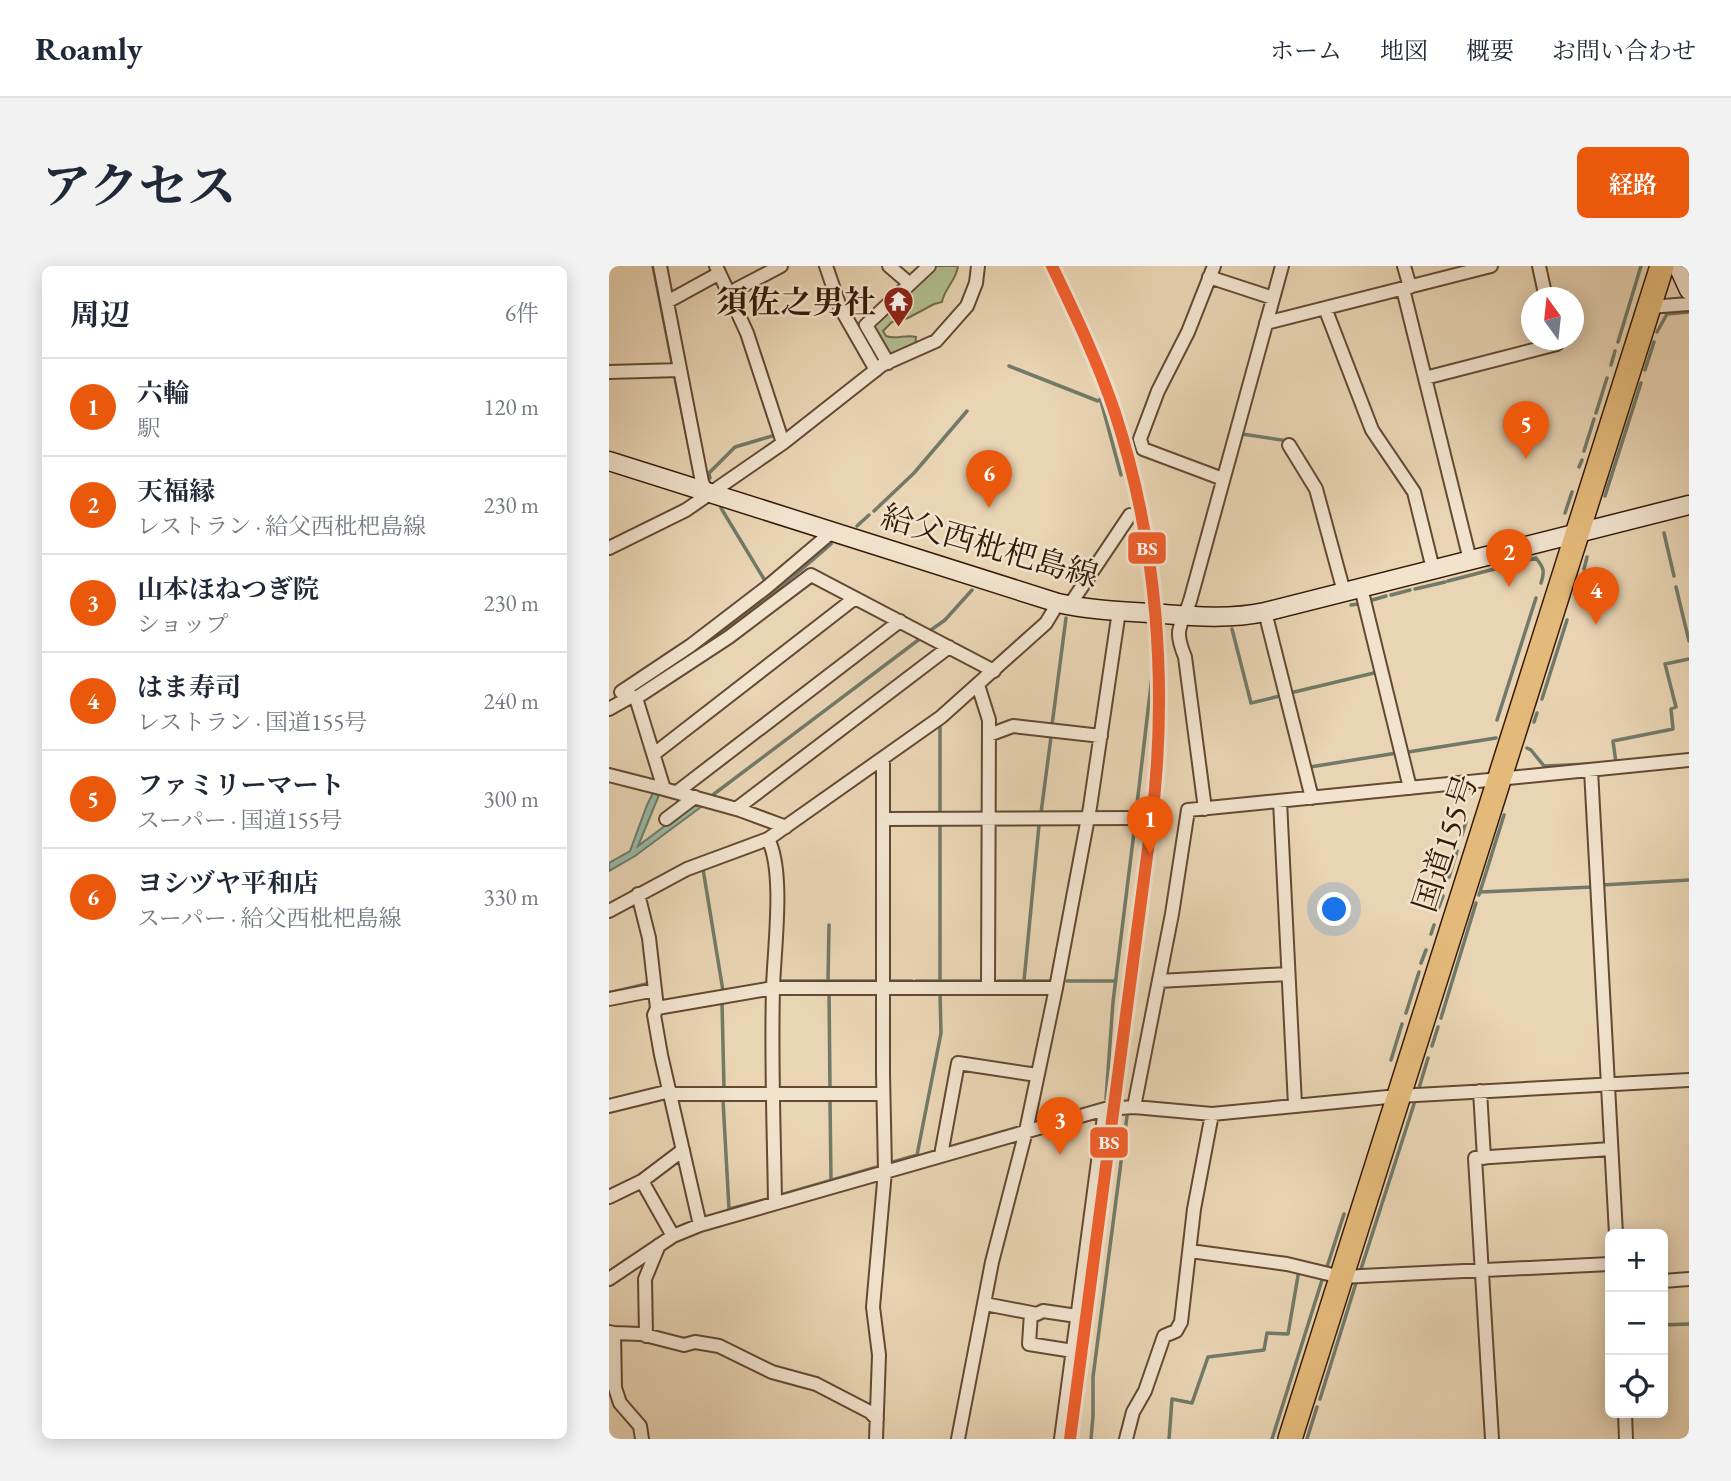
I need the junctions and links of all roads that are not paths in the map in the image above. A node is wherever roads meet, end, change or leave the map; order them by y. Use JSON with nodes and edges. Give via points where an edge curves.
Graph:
{"nodes":[{"id":1,"x":660,"y":266,"type":"edge"},
{"id":2,"x":781,"y":266,"type":"edge"},
{"id":3,"x":826,"y":266,"type":"edge"},
{"id":4,"x":889,"y":266,"type":"edge"},
{"id":5,"x":929,"y":266,"type":"edge"},
{"id":6,"x":978,"y":266,"type":"edge"},
{"id":7,"x":1282,"y":266,"type":"edge"},
{"id":8,"x":1404,"y":266,"type":"edge"},
{"id":9,"x":1491,"y":266,"type":"edge"},
{"id":10,"x":1539,"y":266,"type":"edge"},
{"id":11,"x":1662,"y":266,"type":"edge"},
{"id":12,"x":1678,"y":266,"type":"edge"},
{"id":13,"x":717,"y":270,"type":"edge"},
{"id":14,"x":1212,"y":272,"type":"edge"},
{"id":15,"x":910,"y":284,"type":"junction"},
{"id":16,"x":1544,"y":287,"type":"edge"},
{"id":17,"x":1406,"y":288,"type":"junction"},
{"id":18,"x":1689,"y":290,"type":"edge"},
{"id":19,"x":729,"y":293,"type":"junction"},
{"id":20,"x":1273,"y":298,"type":"junction"},
{"id":21,"x":667,"y":302,"type":"junction"},
{"id":22,"x":1689,"y":304,"type":"edge"},
{"id":23,"x":1649,"y":307,"type":"junction"},
{"id":24,"x":1325,"y":308,"type":"junction"},
{"id":25,"x":1266,"y":323,"type":"junction"},
{"id":26,"x":1534,"y":350,"type":"edge"},
{"id":27,"x":888,"y":363,"type":"junction"},
{"id":28,"x":680,"y":370,"type":"junction"},
{"id":29,"x":876,"y":370,"type":"junction"},
{"id":30,"x":609,"y":372,"type":"edge"},
{"id":31,"x":1425,"y":378,"type":"junction"},
{"id":32,"x":783,"y":443,"type":"junction"},
{"id":33,"x":1289,"y":444,"type":"dead end"},
{"id":34,"x":609,"y":461,"type":"edge"},
{"id":35,"x":1223,"y":479,"type":"junction"},
{"id":36,"x":708,"y":493,"type":"junction"},
{"id":37,"x":1689,"y":505,"type":"edge"},
{"id":38,"x":1130,"y":515,"type":"dead end"},
{"id":39,"x":609,"y":531,"type":"edge"},
{"id":40,"x":833,"y":531,"type":"junction"},
{"id":41,"x":1577,"y":533,"type":"junction"},
{"id":42,"x":612,"y":546,"type":"edge"},
{"id":43,"x":1470,"y":560,"type":"junction"},
{"id":44,"x":1433,"y":569,"type":"junction"},
{"id":45,"x":1352,"y":590,"type":"junction"},
{"id":46,"x":855,"y":598,"type":"junction"},
{"id":47,"x":1064,"y":605,"type":"junction"},
{"id":48,"x":1119,"y":611,"type":"junction"},
{"id":49,"x":1265,"y":612,"type":"junction"},
{"id":50,"x":1185,"y":616,"type":"junction"},
{"id":51,"x":900,"y":621,"type":"junction"},
{"id":52,"x":949,"y":647,"type":"junction"},
{"id":53,"x":994,"y":671,"type":"junction"},
{"id":54,"x":978,"y":684,"type":"junction"},
{"id":55,"x":634,"y":697,"type":"junction"},
{"id":56,"x":609,"y":709,"type":"edge"},
{"id":57,"x":989,"y":735,"type":"junction"},
{"id":58,"x":1101,"y":736,"type":"junction"},
{"id":59,"x":653,"y":754,"type":"junction"},
{"id":60,"x":883,"y":758,"type":"junction"},
{"id":61,"x":1689,"y":760,"type":"edge"},
{"id":62,"x":1591,"y":770,"type":"junction"},
{"id":63,"x":609,"y":775,"type":"edge"},
{"id":64,"x":1499,"y":779,"type":"junction"},
{"id":65,"x":1410,"y":788,"type":"junction"},
{"id":66,"x":671,"y":791,"type":"junction"},
{"id":67,"x":695,"y":797,"type":"junction"},
{"id":68,"x":1312,"y":798,"type":"junction"},
{"id":69,"x":1280,"y":801,"type":"junction"},
{"id":70,"x":736,"y":809,"type":"junction"},
{"id":71,"x":1205,"y":809,"type":"junction"},
{"id":72,"x":1137,"y":818,"type":"dead end"},
{"id":73,"x":666,"y":819,"type":"dead end"},
{"id":74,"x":883,"y":819,"type":"junction"},
{"id":75,"x":988,"y":819,"type":"junction"},
{"id":76,"x":1088,"y":819,"type":"junction"},
{"id":77,"x":786,"y":827,"type":"junction"},
{"id":78,"x":768,"y":839,"type":"junction"},
{"id":79,"x":638,"y":894,"type":"junction"},
{"id":80,"x":609,"y":911,"type":"edge"},
{"id":81,"x":1287,"y":974,"type":"junction"},
{"id":82,"x":1159,"y":981,"type":"junction"},
{"id":83,"x":884,"y":987,"type":"junction"},
{"id":84,"x":988,"y":987,"type":"junction"},
{"id":85,"x":773,"y":988,"type":"junction"},
{"id":86,"x":1056,"y":988,"type":"junction"},
{"id":87,"x":655,"y":990,"type":"junction"},
{"id":88,"x":609,"y":999,"type":"edge"},
{"id":89,"x":657,"y":1008,"type":"junction"},
{"id":90,"x":1037,"y":1075,"type":"junction"},
{"id":91,"x":1689,"y":1080,"type":"edge"},
{"id":92,"x":1608,"y":1084,"type":"junction"},
{"id":93,"x":1480,"y":1091,"type":"junction"},
{"id":94,"x":671,"y":1093,"type":"junction"},
{"id":95,"x":883,"y":1094,"type":"junction"},
{"id":96,"x":774,"y":1096,"type":"junction"},
{"id":97,"x":1398,"y":1096,"type":"junction"},
{"id":98,"x":1295,"y":1105,"type":"junction"},
{"id":99,"x":609,"y":1106,"type":"edge"},
{"id":100,"x":1133,"y":1107,"type":"junction"},
{"id":101,"x":1105,"y":1109,"type":"junction"},
{"id":102,"x":1212,"y":1114,"type":"junction"},
{"id":103,"x":1026,"y":1131,"type":"junction"},
{"id":104,"x":1611,"y":1149,"type":"junction"},
{"id":105,"x":683,"y":1150,"type":"junction"},
{"id":106,"x":941,"y":1155,"type":"junction"},
{"id":107,"x":1484,"y":1158,"type":"junction"},
{"id":108,"x":885,"y":1171,"type":"junction"},
{"id":109,"x":642,"y":1181,"type":"junction"},
{"id":110,"x":609,"y":1197,"type":"edge"},
{"id":111,"x":775,"y":1203,"type":"junction"},
{"id":112,"x":700,"y":1225,"type":"junction"},
{"id":113,"x":1616,"y":1229,"type":"edge"},
{"id":114,"x":673,"y":1236,"type":"junction"},
{"id":115,"x":659,"y":1245,"type":"junction"},
{"id":116,"x":1190,"y":1251,"type":"junction"},
{"id":117,"x":1605,"y":1264,"type":"edge"},
{"id":118,"x":1483,"y":1269,"type":"junction"},
{"id":119,"x":1341,"y":1277,"type":"junction"},
{"id":120,"x":609,"y":1279,"type":"edge"},
{"id":121,"x":1689,"y":1279,"type":"edge"},
{"id":122,"x":1668,"y":1281,"type":"edge"},
{"id":123,"x":985,"y":1304,"type":"junction"},
{"id":124,"x":1031,"y":1313,"type":"junction"},
{"id":125,"x":1077,"y":1317,"type":"junction"},
{"id":126,"x":612,"y":1333,"type":"edge"},
{"id":127,"x":646,"y":1336,"type":"junction"},
{"id":128,"x":1073,"y":1351,"type":"junction"},
{"id":129,"x":1625,"y":1418,"type":"edge"},
{"id":130,"x":877,"y":1419,"type":"junction"},
{"id":131,"x":642,"y":1439,"type":"edge"},
{"id":132,"x":876,"y":1439,"type":"edge"},
{"id":133,"x":958,"y":1439,"type":"edge"},
{"id":134,"x":1061,"y":1439,"type":"edge"},
{"id":135,"x":1126,"y":1439,"type":"edge"},
{"id":136,"x":1290,"y":1439,"type":"edge"},
{"id":137,"x":1492,"y":1439,"type":"edge"},
{"id":138,"x":1626,"y":1439,"type":"edge"}],
"edges":[{"from":1,"to":21,"type":"street"},
{"from":2,"to":19,"type":"street"},
{"from":3,"to":29,"type":"street","via":[[840,307]]},
{"from":4,"to":15,"type":"street"},
{"from":5,"to":15,"type":"street"},
{"from":6,"to":27,"type":"street","via":[[977,283],[952,326],[936,341]]},
{"from":7,"to":20,"type":"street"},
{"from":8,"to":17,"type":"street"},
{"from":9,"to":17,"type":"street"},
{"from":10,"to":16,"type":"street"},
{"from":11,"to":23,"type":"highway","name":"国道155号"},
{"from":12,"to":18,"type":"main road"},
{"from":13,"to":19,"type":"street"},
{"from":13,"to":21,"type":"street"},
{"from":14,"to":20,"type":"street"},
{"from":14,"to":35,"type":"street","via":[[1140,439],[1143,449]]},
{"from":15,"to":27,"type":"street","via":[[866,325]]},
{"from":17,"to":24,"type":"street"},
{"from":17,"to":31,"type":"street"},
{"from":19,"to":32,"type":"street"},
{"from":20,"to":25,"type":"street"},
{"from":21,"to":28,"type":"street"},
{"from":22,"to":23,"type":"street"},
{"from":23,"to":41,"type":"highway","name":"国道155号"},
{"from":24,"to":25,"type":"street"},
{"from":24,"to":44,"type":"street","via":[[1372,430],[1413,492]]},
{"from":25,"to":35,"type":"street"},
{"from":26,"to":31,"type":"street"},
{"from":27,"to":29,"type":"street"},
{"from":28,"to":30,"type":"street"},
{"from":28,"to":36,"type":"street"},
{"from":29,"to":32,"type":"street"},
{"from":31,"to":43,"type":"street"},
{"from":32,"to":36,"type":"street"},
{"from":33,"to":45,"type":"street","via":[[1316,489]]},
{"from":34,"to":36,"type":"main road","name":"給父西枇杷島線"},
{"from":35,"to":50,"type":"street"},
{"from":36,"to":40,"type":"main road","name":"給父西枇杷島線"},
{"from":36,"to":42,"type":"street","via":[[686,510]]},
{"from":37,"to":41,"type":"main road","name":"給父西枇杷島線"},
{"from":38,"to":47,"type":"street"},
{"from":39,"to":42,"type":"street"},
{"from":40,"to":47,"type":"main road","name":"給父西枇杷島線"},
{"from":40,"to":55,"type":"street","via":[[690,646],[621,692]]},
{"from":41,"to":43,"type":"main road","name":"給父西枇杷島線"},
{"from":41,"to":64,"type":"highway","name":"国道155号"},
{"from":43,"to":44,"type":"main road","name":"給父西枇杷島線"},
{"from":44,"to":45,"type":"main road","name":"給父西枇杷島線"},
{"from":45,"to":49,"type":"main road","name":"給父西枇杷島線"},
{"from":45,"to":65,"type":"street"},
{"from":46,"to":51,"type":"street"},
{"from":46,"to":55,"type":"street","via":[[811,575],[729,637]]},
{"from":46,"to":59,"type":"street"},
{"from":47,"to":48,"type":"main road","name":"給父西枇杷島線"},
{"from":47,"to":53,"type":"street"},
{"from":48,"to":50,"type":"main road","name":"給父西枇杷島線"},
{"from":48,"to":58,"type":"street"},
{"from":49,"to":50,"type":"main road","name":"給父西枇杷島線","via":[[1239,617]]},
{"from":49,"to":68,"type":"street"},
{"from":50,"to":71,"type":"street","via":[[1178,628],[1178,641],[1185,657]]},
{"from":51,"to":52,"type":"street"},
{"from":51,"to":66,"type":"street"},
{"from":52,"to":53,"type":"street"},
{"from":52,"to":70,"type":"street"},
{"from":53,"to":54,"type":"street"},
{"from":54,"to":57,"type":"street"},
{"from":54,"to":60,"type":"street"},
{"from":55,"to":56,"type":"street"},
{"from":55,"to":59,"type":"street"},
{"from":57,"to":58,"type":"street","via":[[1013,726]]},
{"from":57,"to":75,"type":"street"},
{"from":58,"to":76,"type":"street"},
{"from":59,"to":66,"type":"street"},
{"from":60,"to":74,"type":"street"},
{"from":60,"to":77,"type":"street"},
{"from":61,"to":62,"type":"street"},
{"from":62,"to":64,"type":"street"},
{"from":62,"to":92,"type":"street"},
{"from":63,"to":66,"type":"street"},
{"from":64,"to":65,"type":"street"},
{"from":64,"to":97,"type":"highway","name":"国道155号"},
{"from":65,"to":68,"type":"street"},
{"from":66,"to":67,"type":"street"},
{"from":67,"to":70,"type":"street"},
{"from":67,"to":73,"type":"street"},
{"from":68,"to":69,"type":"street"},
{"from":69,"to":71,"type":"street"},
{"from":69,"to":81,"type":"street"},
{"from":70,"to":77,"type":"street"},
{"from":71,"to":82,"type":"street","via":[[1188,810]]},
{"from":72,"to":76,"type":"street"},
{"from":74,"to":75,"type":"street"},
{"from":74,"to":83,"type":"street"},
{"from":75,"to":76,"type":"street"},
{"from":75,"to":84,"type":"street"},
{"from":76,"to":86,"type":"street"},
{"from":77,"to":78,"type":"street"},
{"from":78,"to":79,"type":"street","via":[[687,869]]},
{"from":78,"to":85,"type":"street","via":[[776,878]]},
{"from":79,"to":80,"type":"street"},
{"from":79,"to":87,"type":"street"},
{"from":81,"to":82,"type":"street"},
{"from":81,"to":98,"type":"street"},
{"from":82,"to":100,"type":"street"},
{"from":83,"to":84,"type":"street"},
{"from":83,"to":85,"type":"street"},
{"from":83,"to":95,"type":"street"},
{"from":84,"to":86,"type":"street"},
{"from":85,"to":89,"type":"street"},
{"from":85,"to":96,"type":"street"},
{"from":86,"to":90,"type":"street"},
{"from":87,"to":88,"type":"street"},
{"from":87,"to":89,"type":"street"},
{"from":89,"to":94,"type":"street","via":[[654,1015]]},
{"from":90,"to":103,"type":"street"},
{"from":90,"to":106,"type":"street","via":[[958,1063]]},
{"from":91,"to":92,"type":"street"},
{"from":92,"to":93,"type":"street"},
{"from":92,"to":104,"type":"street"},
{"from":93,"to":97,"type":"street"},
{"from":93,"to":107,"type":"street"},
{"from":94,"to":96,"type":"street"},
{"from":94,"to":99,"type":"street"},
{"from":94,"to":105,"type":"street"},
{"from":95,"to":96,"type":"street"},
{"from":95,"to":108,"type":"street"},
{"from":96,"to":111,"type":"street"},
{"from":97,"to":98,"type":"street"},
{"from":97,"to":119,"type":"highway","name":"国道155号"},
{"from":98,"to":102,"type":"street"},
{"from":100,"to":101,"type":"street"},
{"from":100,"to":102,"type":"street"},
{"from":101,"to":103,"type":"street"},
{"from":101,"to":125,"type":"street"},
{"from":102,"to":116,"type":"street"},
{"from":103,"to":106,"type":"street"},
{"from":103,"to":123,"type":"street"},
{"from":104,"to":107,"type":"street"},
{"from":104,"to":113,"type":"street"},
{"from":105,"to":109,"type":"street"},
{"from":105,"to":112,"type":"street"},
{"from":106,"to":108,"type":"street"},
{"from":107,"to":118,"type":"street","via":[[1475,1158]]},
{"from":108,"to":111,"type":"street"},
{"from":108,"to":130,"type":"street","via":[[873,1307],[879,1355]]},
{"from":109,"to":110,"type":"street"},
{"from":109,"to":114,"type":"street"},
{"from":111,"to":112,"type":"street"},
{"from":112,"to":114,"type":"street"},
{"from":114,"to":115,"type":"street"},
{"from":115,"to":120,"type":"street"},
{"from":115,"to":127,"type":"street","via":[[645,1279]]},
{"from":116,"to":119,"type":"street","via":[[1287,1264]]},
{"from":116,"to":135,"type":"street","via":[[1181,1322],[1176,1331],[1164,1336]]},
{"from":117,"to":118,"type":"street"},
{"from":118,"to":119,"type":"street"},
{"from":118,"to":137,"type":"street"},
{"from":119,"to":136,"type":"highway","name":"国道155号"},
{"from":121,"to":122,"type":"street"},
{"from":123,"to":124,"type":"street"},
{"from":123,"to":133,"type":"street"},
{"from":124,"to":125,"type":"street"},
{"from":124,"to":128,"type":"street","via":[[1029,1344]]},
{"from":125,"to":128,"type":"street"},
{"from":126,"to":127,"type":"street"},
{"from":126,"to":131,"type":"street","via":[[615,1388],[620,1403],[640,1426]]},
{"from":127,"to":130,"type":"street","via":[[684,1345],[719,1346],[761,1367],[816,1384]]},
{"from":128,"to":134,"type":"street"},
{"from":129,"to":138,"type":"street"},
{"from":130,"to":132,"type":"street"}]}
